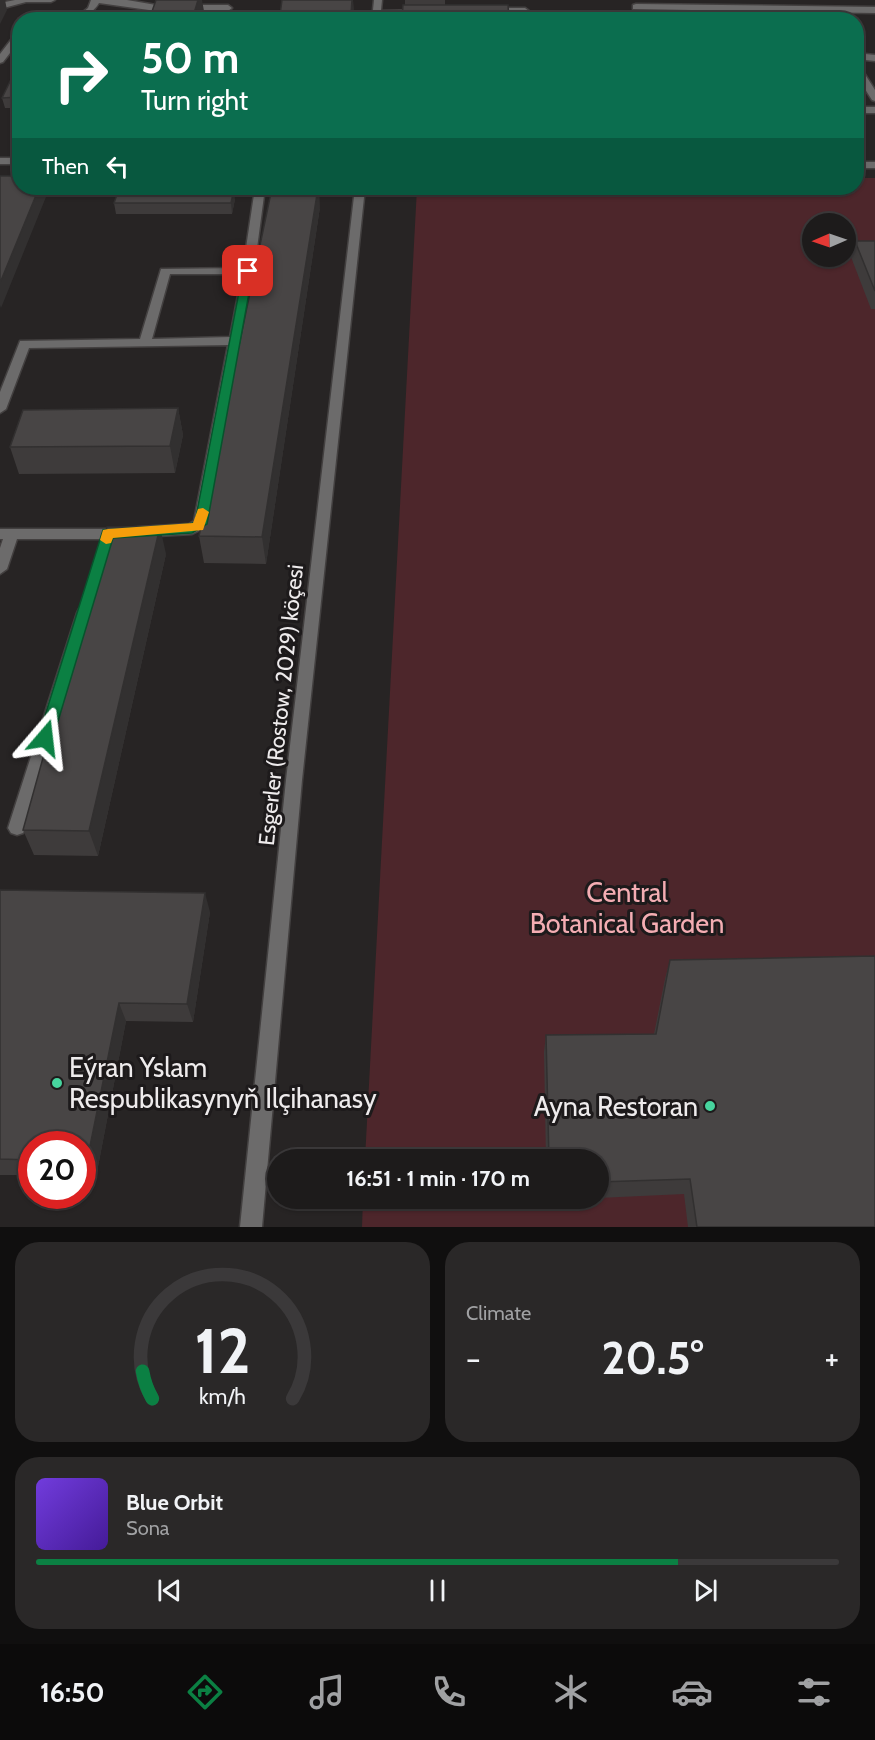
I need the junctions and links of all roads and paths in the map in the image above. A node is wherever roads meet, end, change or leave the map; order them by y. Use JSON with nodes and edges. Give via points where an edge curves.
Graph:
{"nodes":[{"id":1,"x":51,"y":0,"type":"edge"},
{"id":2,"x":96,"y":0,"type":"edge"},
{"id":3,"x":230,"y":4,"type":"edge"},
{"id":4,"x":0,"y":6,"type":"edge"},
{"id":5,"x":636,"y":8,"type":"dead end"},
{"id":6,"x":875,"y":10,"type":"edge"},
{"id":7,"x":12,"y":44,"type":"edge"},
{"id":8,"x":0,"y":60,"type":"edge"},
{"id":9,"x":864,"y":80,"type":"edge"},
{"id":10,"x":875,"y":98,"type":"edge"},
{"id":11,"x":259,"y":195,"type":"edge"},
{"id":12,"x":359,"y":195,"type":"edge"},
{"id":13,"x":248,"y":271,"type":"junction"},
{"id":14,"x":234,"y":341,"type":"junction"},
{"id":15,"x":145,"y":343,"type":"junction"},
{"id":16,"x":0,"y":409,"type":"edge"},
{"id":17,"x":6,"y":534,"type":"edge"},
{"id":18,"x":0,"y":569,"type":"edge"},
{"id":19,"x":87,"y":602,"type":"edge"},
{"id":20,"x":18,"y":828,"type":"dead end"},
{"id":21,"x":251,"y":1227,"type":"edge"}],
"edges":[{"from":1,"to":4,"type":"street"},
{"from":2,"to":3,"type":"street","via":[[156,8]]},
{"from":5,"to":6,"type":"street"},
{"from":7,"to":8,"type":"street"},
{"from":9,"to":10,"type":"street"},
{"from":11,"to":13,"type":"street"},
{"from":12,"to":21,"type":"street","name":"Esgerler (Rostow, 2029) köçesi","via":[[296,768]]},
{"from":13,"to":14,"type":"street"},
{"from":13,"to":15,"type":"street","via":[[165,271]]},
{"from":14,"to":15,"type":"street"},
{"from":14,"to":17,"type":"street","via":[[201,524],[192,529],[106,539]]},
{"from":15,"to":16,"type":"street","via":[[24,344]]},
{"from":17,"to":18,"type":"street"},
{"from":19,"to":20,"type":"street"}]}
